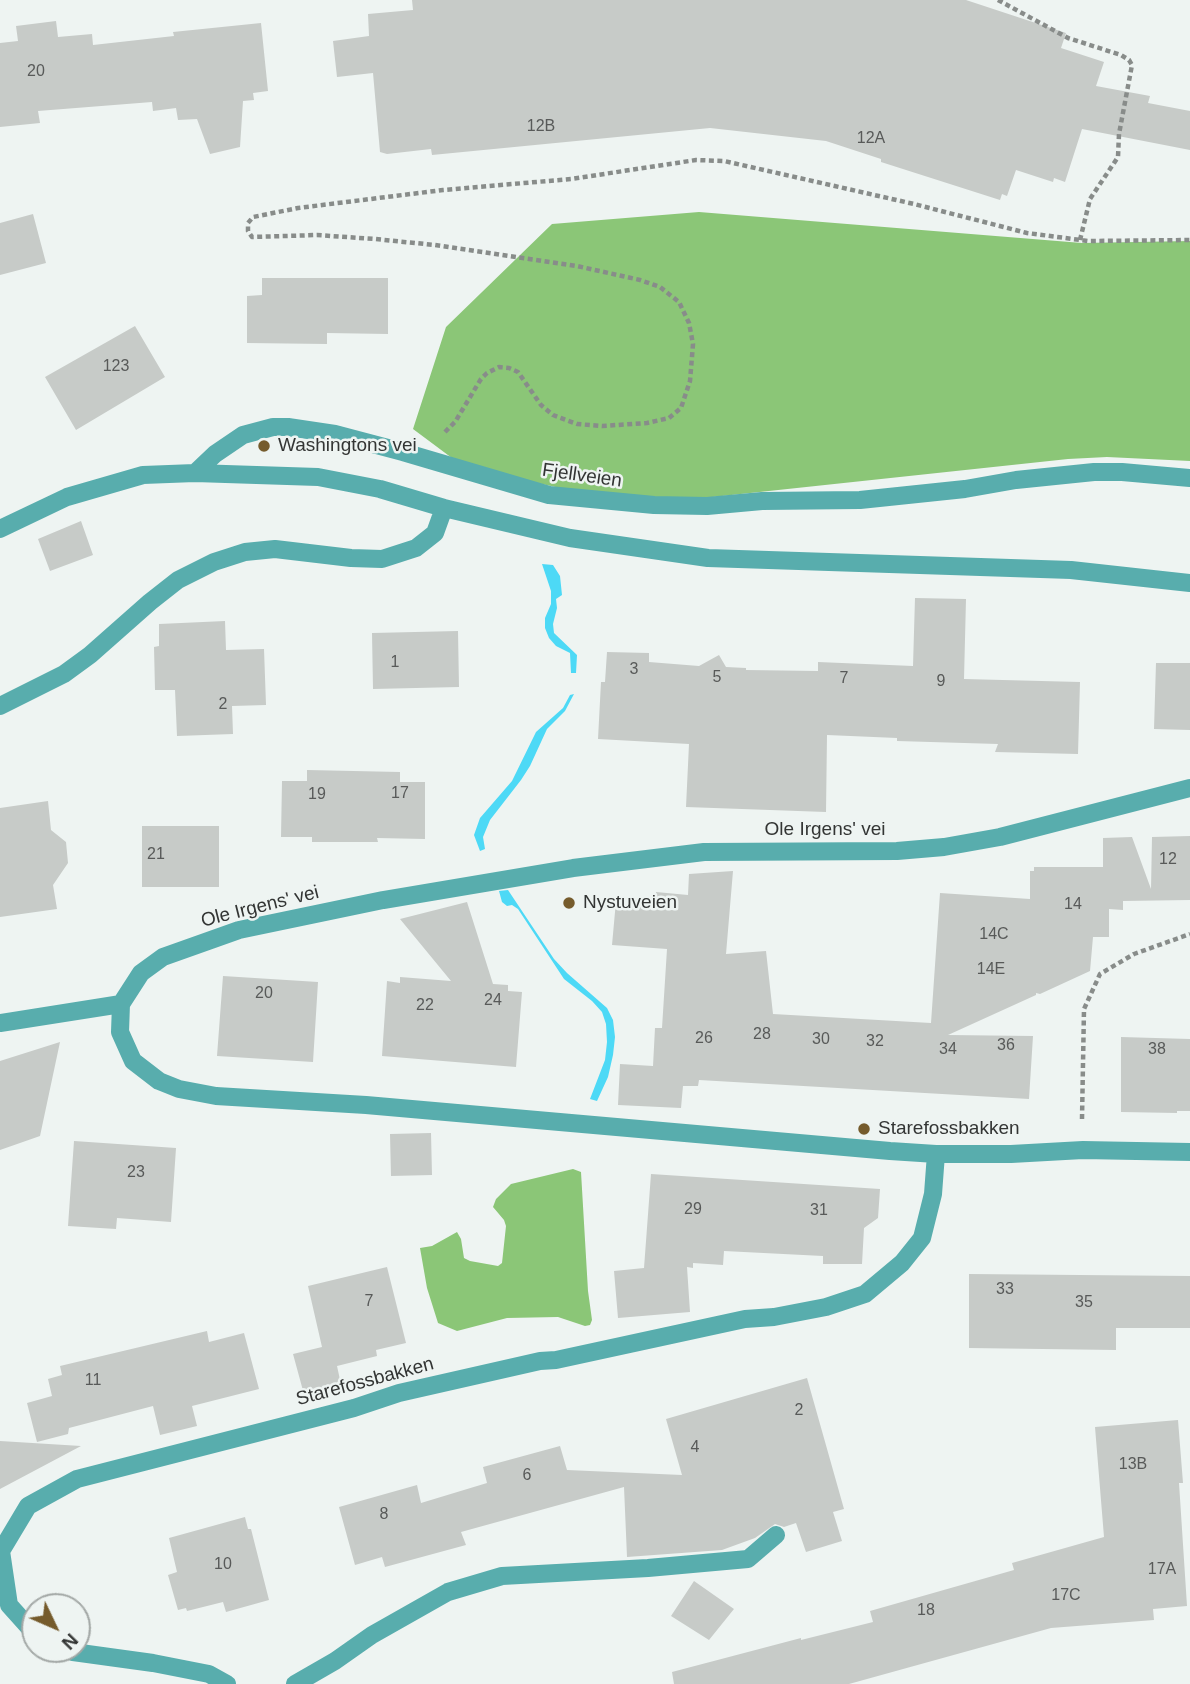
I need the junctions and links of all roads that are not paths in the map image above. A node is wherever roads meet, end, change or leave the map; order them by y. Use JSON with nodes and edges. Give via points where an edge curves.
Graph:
{"nodes":[{"id":1,"x":195,"y":473,"type":"junction"},
{"id":2,"x":1190,"y":478,"type":"edge"},
{"id":3,"x":444,"y":508,"type":"junction"},
{"id":4,"x":0,"y":529,"type":"edge"},
{"id":5,"x":1190,"y":583,"type":"edge"},
{"id":6,"x":0,"y":706,"type":"edge"},
{"id":7,"x":1190,"y":788,"type":"edge"},
{"id":8,"x":121,"y":1004,"type":"junction"},
{"id":9,"x":0,"y":1023,"type":"edge"},
{"id":10,"x":1190,"y":1152,"type":"edge"},
{"id":11,"x":936,"y":1154,"type":"junction"},
{"id":12,"x":776,"y":1535,"type":"dead end"},
{"id":13,"x":21,"y":1618,"type":"edge"},
{"id":14,"x":91,"y":1654,"type":"edge"},
{"id":15,"x":228,"y":1684,"type":"edge"},
{"id":16,"x":295,"y":1684,"type":"edge"}],
"edges":[{"from":1,"to":2,"type":"street","name":"Fjellveien","via":[[243,435],[288,427],[335,434],[549,495],[641,504],[860,500],[1094,472]]},
{"from":1,"to":3,"type":"street","via":[[317,477]]},
{"from":1,"to":4,"type":"street","via":[[143,475],[67,497]]},
{"from":3,"to":5,"type":"street","via":[[570,538],[708,558],[1071,570]]},
{"from":3,"to":6,"type":"street","via":[[435,533],[416,548],[382,559],[275,549],[214,562],[178,580],[64,674]]},
{"from":7,"to":8,"type":"street","name":"Ole Irgens' vei","via":[[944,847],[705,852],[573,868],[383,900],[239,930],[163,957],[141,973]]},
{"from":8,"to":9,"type":"street"},
{"from":8,"to":11,"type":"street","via":[[120,1032],[133,1061],[159,1082],[216,1096]]},
{"from":10,"to":11,"type":"street"},
{"from":11,"to":13,"type":"street","name":"Starefossbakken","via":[[933,1194],[922,1238],[902,1263],[865,1294],[826,1307],[745,1319],[399,1393],[77,1479],[28,1506],[1,1550],[9,1605]]},
{"from":12,"to":16,"type":"street","via":[[748,1559],[502,1576],[447,1592]]},
{"from":14,"to":15,"type":"street","via":[[209,1674]]}]}
